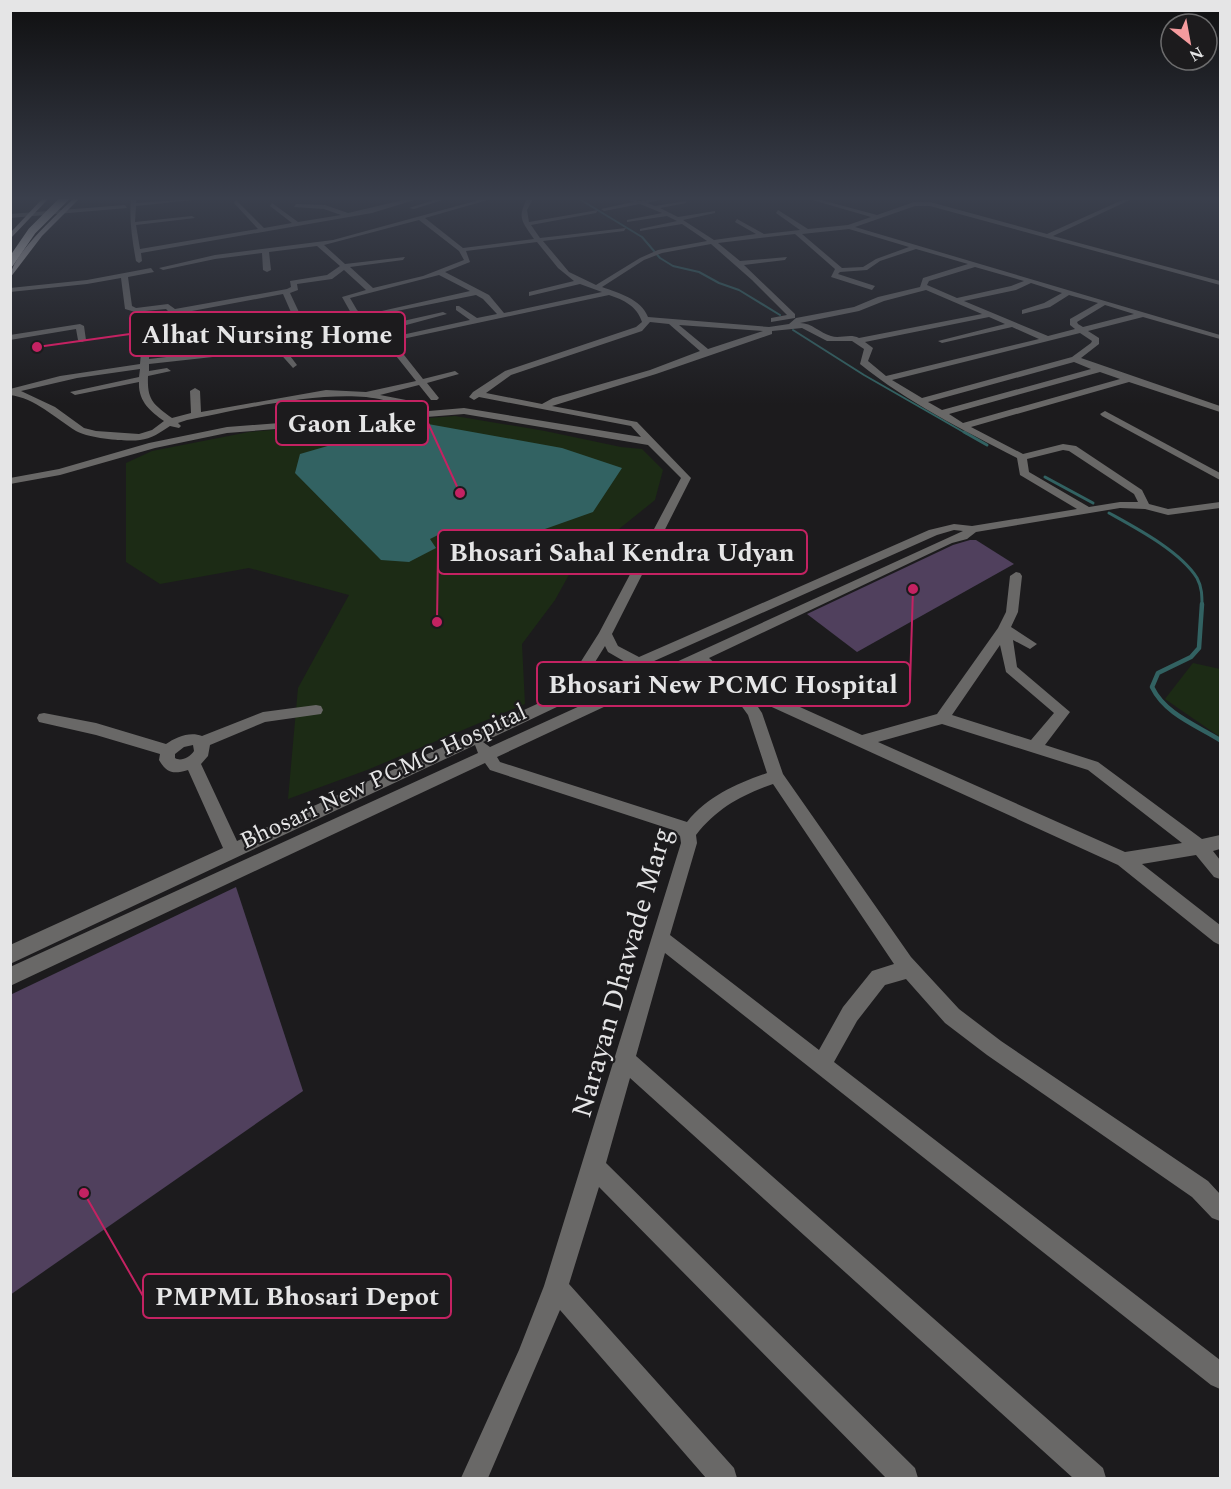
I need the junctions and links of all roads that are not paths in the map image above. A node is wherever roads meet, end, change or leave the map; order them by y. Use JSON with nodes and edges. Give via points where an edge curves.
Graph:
{"nodes":[{"id":1,"x":174,"y":266,"type":"edge"},
{"id":2,"x":267,"y":266,"type":"edge"},
{"id":3,"x":345,"y":266,"type":"joint"},
{"id":4,"x":456,"y":266,"type":"edge"},
{"id":5,"x":562,"y":266,"type":"edge"},
{"id":6,"x":632,"y":266,"type":"edge"},
{"id":7,"x":743,"y":266,"type":"edge"},
{"id":8,"x":837,"y":266,"type":"edge"},
{"id":9,"x":869,"y":266,"type":"edge"},
{"id":10,"x":968,"y":266,"type":"edge"},
{"id":11,"x":985,"y":266,"type":"edge"},
{"id":12,"x":1167,"y":266,"type":"edge"},
{"id":13,"x":149,"y":268,"type":"joint"},
{"id":14,"x":267,"y":270,"type":"dead end"},
{"id":15,"x":840,"y":270,"type":"junction"},
{"id":16,"x":441,"y":273,"type":"junction"},
{"id":17,"x":124,"y":275,"type":"junction"},
{"id":18,"x":1033,"y":280,"type":"junction"},
{"id":19,"x":1221,"y":281,"type":"edge"},
{"id":20,"x":581,"y":282,"type":"junction"},
{"id":21,"x":327,"y":285,"type":"dead end"},
{"id":22,"x":462,"y":286,"type":"junction"},
{"id":23,"x":598,"y":287,"type":"junction"},
{"id":24,"x":452,"y":288,"type":"dead end"},
{"id":25,"x":872,"y":288,"type":"dead end"},
{"id":26,"x":926,"y":288,"type":"junction"},
{"id":27,"x":10,"y":290,"type":"edge"},
{"id":28,"x":290,"y":290,"type":"junction"},
{"id":29,"x":371,"y":290,"type":"junction"},
{"id":30,"x":1070,"y":291,"type":"junction"},
{"id":31,"x":477,"y":292,"type":"junction"},
{"id":32,"x":612,"y":292,"type":"junction"},
{"id":33,"x":532,"y":294,"type":"dead end"},
{"id":34,"x":954,"y":301,"type":"junction"},
{"id":35,"x":1105,"y":302,"type":"junction"},
{"id":36,"x":459,"y":308,"type":"dead end"},
{"id":37,"x":973,"y":309,"type":"junction"},
{"id":38,"x":172,"y":312,"type":"junction"},
{"id":39,"x":1025,"y":312,"type":"dead end"},
{"id":40,"x":235,"y":314,"type":"dead end"},
{"id":41,"x":376,"y":314,"type":"dead end"},
{"id":42,"x":443,"y":314,"type":"dead end"},
{"id":43,"x":1144,"y":314,"type":"junction"},
{"id":44,"x":989,"y":315,"type":"junction"},
{"id":45,"x":503,"y":316,"type":"junction"},
{"id":46,"x":645,"y":319,"type":"junction"},
{"id":47,"x":921,"y":319,"type":"dead end"},
{"id":48,"x":670,"y":321,"type":"junction"},
{"id":49,"x":477,"y":322,"type":"junction"},
{"id":50,"x":1011,"y":325,"type":"junction"},
{"id":51,"x":710,"y":326,"type":"junction"},
{"id":52,"x":792,"y":326,"type":"junction"},
{"id":53,"x":781,"y":328,"type":"junction"},
{"id":54,"x":1083,"y":330,"type":"junction"},
{"id":55,"x":683,"y":333,"type":"junction"},
{"id":56,"x":365,"y":334,"type":"junction"},
{"id":57,"x":190,"y":337,"type":"junction"},
{"id":58,"x":1221,"y":337,"type":"edge"},
{"id":59,"x":10,"y":338,"type":"edge"},
{"id":60,"x":1047,"y":339,"type":"junction"},
{"id":61,"x":82,"y":340,"type":"dead end"},
{"id":62,"x":315,"y":340,"type":"junction"},
{"id":63,"x":388,"y":340,"type":"junction"},
{"id":64,"x":860,"y":340,"type":"junction"},
{"id":65,"x":942,"y":341,"type":"dead end"},
{"id":66,"x":146,"y":342,"type":"junction"},
{"id":67,"x":279,"y":347,"type":"junction"},
{"id":68,"x":703,"y":354,"type":"junction"},
{"id":69,"x":188,"y":356,"type":"junction"},
{"id":70,"x":1075,"y":359,"type":"junction"},
{"id":71,"x":293,"y":365,"type":"dead end"},
{"id":72,"x":1100,"y":369,"type":"junction"},
{"id":73,"x":144,"y":370,"type":"junction"},
{"id":74,"x":167,"y":371,"type":"dead end"},
{"id":75,"x":455,"y":374,"type":"dead end"},
{"id":76,"x":884,"y":379,"type":"junction"},
{"id":77,"x":420,"y":380,"type":"junction"},
{"id":78,"x":1129,"y":380,"type":"junction"},
{"id":79,"x":11,"y":389,"type":"edge"},
{"id":80,"x":195,"y":390,"type":"dead end"},
{"id":81,"x":75,"y":392,"type":"dead end"},
{"id":82,"x":476,"y":394,"type":"junction"},
{"id":83,"x":366,"y":395,"type":"junction"},
{"id":84,"x":434,"y":398,"type":"dead end"},
{"id":85,"x":920,"y":401,"type":"junction"},
{"id":86,"x":543,"y":407,"type":"junction"},
{"id":87,"x":312,"y":409,"type":"junction"},
{"id":88,"x":1221,"y":409,"type":"edge"},
{"id":89,"x":464,"y":411,"type":"junction"},
{"id":90,"x":942,"y":413,"type":"junction"},
{"id":91,"x":196,"y":414,"type":"junction"},
{"id":92,"x":415,"y":414,"type":"junction"},
{"id":93,"x":1105,"y":414,"type":"dead end"},
{"id":94,"x":169,"y":422,"type":"junction"},
{"id":95,"x":962,"y":426,"type":"junction"},
{"id":96,"x":140,"y":436,"type":"junction"},
{"id":97,"x":194,"y":436,"type":"junction"},
{"id":98,"x":651,"y":442,"type":"junction"},
{"id":99,"x":147,"y":446,"type":"junction"},
{"id":100,"x":1022,"y":457,"type":"junction"},
{"id":101,"x":1221,"y":477,"type":"edge"},
{"id":102,"x":10,"y":481,"type":"edge"},
{"id":103,"x":1221,"y":505,"type":"edge"},
{"id":104,"x":1145,"y":506,"type":"junction"},
{"id":105,"x":1087,"y":510,"type":"junction"},
{"id":106,"x":972,"y":529,"type":"junction"},
{"id":107,"x":1016,"y":576,"type":"dead end"},
{"id":108,"x":1004,"y":629,"type":"junction"},
{"id":109,"x":605,"y":634,"type":"junction"},
{"id":110,"x":1030,"y":644,"type":"dead end"},
{"id":111,"x":699,"y":656,"type":"junction"},
{"id":112,"x":632,"y":666,"type":"junction"},
{"id":113,"x":639,"y":683,"type":"junction"},
{"id":114,"x":587,"y":687,"type":"junction"},
{"id":115,"x":740,"y":693,"type":"junction"},
{"id":116,"x":566,"y":697,"type":"junction"},
{"id":117,"x":601,"y":702,"type":"junction"},
{"id":118,"x":316,"y":710,"type":"dead end"},
{"id":119,"x":942,"y":717,"type":"junction"},
{"id":120,"x":44,"y":718,"type":"dead end"},
{"id":121,"x":475,"y":738,"type":"junction"},
{"id":122,"x":861,"y":741,"type":"junction"},
{"id":123,"x":200,"y":743,"type":"junction"},
{"id":124,"x":1034,"y":747,"type":"junction"},
{"id":125,"x":168,"y":750,"type":"junction"},
{"id":126,"x":487,"y":755,"type":"junction"},
{"id":127,"x":193,"y":763,"type":"junction"},
{"id":128,"x":776,"y":776,"type":"junction"},
{"id":129,"x":688,"y":833,"type":"junction"},
{"id":130,"x":1221,"y":842,"type":"edge"},
{"id":131,"x":1200,"y":847,"type":"junction"},
{"id":132,"x":233,"y":851,"type":"junction"},
{"id":133,"x":1124,"y":860,"type":"junction"},
{"id":134,"x":1221,"y":872,"type":"edge"},
{"id":135,"x":1221,"y":936,"type":"edge"},
{"id":136,"x":659,"y":937,"type":"junction"},
{"id":137,"x":10,"y":955,"type":"edge"},
{"id":138,"x":909,"y":969,"type":"junction"},
{"id":139,"x":10,"y":976,"type":"edge"},
{"id":140,"x":626,"y":1061,"type":"junction"},
{"id":141,"x":822,"y":1064,"type":"junction"},
{"id":142,"x":593,"y":1166,"type":"junction"},
{"id":143,"x":1221,"y":1210,"type":"edge"},
{"id":144,"x":556,"y":1288,"type":"junction"},
{"id":145,"x":1221,"y":1376,"type":"edge"},
{"id":146,"x":474,"y":1479,"type":"edge"},
{"id":147,"x":724,"y":1479,"type":"edge"},
{"id":148,"x":905,"y":1479,"type":"edge"},
{"id":149,"x":1093,"y":1479,"type":"edge"}],
"edges":[{"from":1,"to":13,"type":"street"},
{"from":2,"to":14,"type":"street"},
{"from":3,"to":28,"type":"street","via":[[329,277],[296,282]]},
{"from":3,"to":29,"type":"street"},
{"from":4,"to":16,"type":"street"},
{"from":5,"to":20,"type":"street"},
{"from":6,"to":23,"type":"street"},
{"from":7,"to":51,"type":"street","via":[[792,316]]},
{"from":8,"to":15,"type":"street"},
{"from":9,"to":15,"type":"street"},
{"from":10,"to":26,"type":"street","via":[[926,280]]},
{"from":11,"to":18,"type":"street"},
{"from":12,"to":19,"type":"street"},
{"from":13,"to":17,"type":"street"},
{"from":15,"to":25,"type":"street","via":[[834,274]]},
{"from":16,"to":22,"type":"street"},
{"from":16,"to":29,"type":"street"},
{"from":17,"to":27,"type":"street"},
{"from":17,"to":38,"type":"street","via":[[128,307],[135,310],[168,306]]},
{"from":18,"to":30,"type":"street"},
{"from":18,"to":34,"type":"street"},
{"from":20,"to":23,"type":"street"},
{"from":20,"to":33,"type":"street"},
{"from":21,"to":28,"type":"street"},
{"from":22,"to":24,"type":"street"},
{"from":22,"to":31,"type":"street"},
{"from":23,"to":32,"type":"street"},
{"from":26,"to":34,"type":"street"},
{"from":26,"to":52,"type":"street","via":[[856,309],[799,320]]},
{"from":28,"to":38,"type":"street"},
{"from":28,"to":62,"type":"street","via":[[301,326]]},
{"from":29,"to":56,"type":"street","via":[[346,297],[369,326]]},
{"from":30,"to":35,"type":"street"},
{"from":30,"to":39,"type":"street"},
{"from":31,"to":41,"type":"street"},
{"from":31,"to":45,"type":"street"},
{"from":32,"to":45,"type":"street"},
{"from":32,"to":46,"type":"street","via":[[641,311]]},
{"from":34,"to":37,"type":"street"},
{"from":35,"to":43,"type":"street"},
{"from":35,"to":54,"type":"street","via":[[1073,321]]},
{"from":36,"to":49,"type":"street"},
{"from":37,"to":44,"type":"street"},
{"from":37,"to":47,"type":"street"},
{"from":38,"to":66,"type":"street"},
{"from":40,"to":57,"type":"street","via":[[236,328]]},
{"from":42,"to":56,"type":"street"},
{"from":43,"to":54,"type":"street"},
{"from":43,"to":58,"type":"street"},
{"from":44,"to":50,"type":"street"},
{"from":44,"to":64,"type":"street"},
{"from":45,"to":49,"type":"street"},
{"from":46,"to":48,"type":"street"},
{"from":46,"to":82,"type":"street","via":[[639,329],[508,373]]},
{"from":48,"to":51,"type":"street"},
{"from":48,"to":55,"type":"street"},
{"from":49,"to":63,"type":"street"},
{"from":50,"to":60,"type":"street"},
{"from":50,"to":65,"type":"street"},
{"from":51,"to":53,"type":"street"},
{"from":51,"to":55,"type":"street"},
{"from":52,"to":53,"type":"street"},
{"from":52,"to":64,"type":"street","via":[[807,326],[830,339]]},
{"from":53,"to":68,"type":"street"},
{"from":54,"to":60,"type":"street"},
{"from":54,"to":70,"type":"street","via":[[1094,338],[1095,344]]},
{"from":55,"to":68,"type":"street","via":[[705,351]]},
{"from":56,"to":62,"type":"street"},
{"from":56,"to":63,"type":"street"},
{"from":57,"to":66,"type":"street"},
{"from":57,"to":69,"type":"street"},
{"from":59,"to":61,"type":"street","via":[[80,326]]},
{"from":60,"to":76,"type":"street"},
{"from":62,"to":67,"type":"street"},
{"from":63,"to":77,"type":"street"},
{"from":64,"to":76,"type":"street","via":[[868,348],[862,362]]},
{"from":66,"to":73,"type":"street"},
{"from":67,"to":69,"type":"street"},
{"from":67,"to":71,"type":"street"},
{"from":68,"to":86,"type":"street"},
{"from":69,"to":73,"type":"street"},
{"from":70,"to":72,"type":"street"},
{"from":70,"to":85,"type":"street"},
{"from":72,"to":78,"type":"street"},
{"from":72,"to":90,"type":"street"},
{"from":73,"to":74,"type":"street"},
{"from":73,"to":79,"type":"street","via":[[60,378]]},
{"from":73,"to":81,"type":"street"},
{"from":73,"to":94,"type":"street","via":[[145,399]]},
{"from":75,"to":77,"type":"street"},
{"from":76,"to":85,"type":"street"},
{"from":77,"to":83,"type":"street"},
{"from":77,"to":84,"type":"street"},
{"from":78,"to":88,"type":"street"},
{"from":78,"to":95,"type":"street"},
{"from":79,"to":96,"type":"street","via":[[81,430]]},
{"from":80,"to":91,"type":"street"},
{"from":82,"to":86,"type":"street"},
{"from":82,"to":89,"type":"street"},
{"from":83,"to":87,"type":"street","via":[[341,392]]},
{"from":83,"to":92,"type":"street","via":[[403,402]]},
{"from":85,"to":90,"type":"street"},
{"from":86,"to":98,"type":"street","via":[[634,424]]},
{"from":87,"to":91,"type":"street"},
{"from":87,"to":92,"type":"street"},
{"from":87,"to":97,"type":"street","via":[[260,426]]},
{"from":89,"to":92,"type":"street"},
{"from":89,"to":98,"type":"street"},
{"from":90,"to":95,"type":"street"},
{"from":91,"to":94,"type":"street"},
{"from":93,"to":101,"type":"street"},
{"from":94,"to":96,"type":"street"},
{"from":94,"to":97,"type":"street"},
{"from":95,"to":100,"type":"street"},
{"from":96,"to":99,"type":"street"},
{"from":97,"to":99,"type":"street"},
{"from":98,"to":109,"type":"street","via":[[686,478]]},
{"from":99,"to":102,"type":"street","via":[[60,472]]},
{"from":100,"to":104,"type":"street","via":[[1072,448],[1138,492]]},
{"from":100,"to":105,"type":"street","via":[[1024,473]]},
{"from":103,"to":104,"type":"street","name":"Bhosari New PCMC Hospital","via":[[1168,512]]},
{"from":104,"to":105,"type":"street","name":"Bhosari New PCMC Hospital"},
{"from":105,"to":106,"type":"street","name":"Bhosari New PCMC Hospital"},
{"from":106,"to":111,"type":"street","name":"Bhosari New PCMC Hospital","via":[[963,537]]},
{"from":106,"to":112,"type":"street","name":"Bhosari New PCMC Hospital","via":[[954,527],[933,532]]},
{"from":107,"to":108,"type":"street","via":[[1012,612]]},
{"from":108,"to":110,"type":"street"},
{"from":108,"to":119,"type":"street"},
{"from":108,"to":124,"type":"street","via":[[1011,669],[1062,712]]},
{"from":109,"to":112,"type":"street","via":[[613,649]]},
{"from":109,"to":116,"type":"street"},
{"from":111,"to":113,"type":"street","name":"Bhosari New PCMC Hospital"},
{"from":111,"to":115,"type":"street"},
{"from":112,"to":113,"type":"street"},
{"from":112,"to":114,"type":"street","name":"Bhosari New PCMC Hospital"},
{"from":113,"to":117,"type":"street","name":"Bhosari New PCMC Hospital"},
{"from":114,"to":116,"type":"street","name":"Bhosari New PCMC Hospital"},
{"from":114,"to":117,"type":"street"},
{"from":115,"to":122,"type":"street","via":[[766,698]]},
{"from":115,"to":128,"type":"street","via":[[755,713]]},
{"from":116,"to":121,"type":"street","name":"Bhosari New PCMC Hospital"},
{"from":117,"to":126,"type":"street","name":"Bhosari New PCMC Hospital"},
{"from":118,"to":123,"type":"street","via":[[262,717]]},
{"from":119,"to":122,"type":"street"},
{"from":119,"to":124,"type":"street"},
{"from":120,"to":125,"type":"street"},
{"from":121,"to":126,"type":"street"},
{"from":121,"to":132,"type":"street","name":"Bhosari New PCMC Hospital"},
{"from":122,"to":133,"type":"street"},
{"from":123,"to":125,"type":"street","via":[[196,739],[180,742]]},
{"from":123,"to":127,"type":"street","via":[[202,753]]},
{"from":124,"to":131,"type":"street","via":[[1094,766]]},
{"from":125,"to":127,"type":"street","via":[[166,760],[173,767]]},
{"from":126,"to":129,"type":"street","via":[[495,766],[679,825]]},
{"from":126,"to":139,"type":"street","name":"Bhosari New PCMC Hospital"},
{"from":127,"to":132,"type":"street"},
{"from":128,"to":129,"type":"street","name":"Narayan Dhawade Marg","via":[[716,801]]},
{"from":128,"to":138,"type":"street"},
{"from":129,"to":136,"type":"street","name":"Narayan Dhawade Marg"},
{"from":130,"to":131,"type":"street"},
{"from":131,"to":133,"type":"street"},
{"from":131,"to":134,"type":"street"},
{"from":132,"to":137,"type":"street","name":"Bhosari New PCMC Hospital"},
{"from":133,"to":135,"type":"street"},
{"from":136,"to":140,"type":"street","name":"Narayan Dhawade Marg"},
{"from":136,"to":141,"type":"street"},
{"from":138,"to":141,"type":"street","via":[[879,978],[850,1014]]},
{"from":138,"to":143,"type":"street","via":[[952,1016],[1200,1189]]},
{"from":140,"to":142,"type":"street","name":"Narayan Dhawade Marg"},
{"from":140,"to":149,"type":"street"},
{"from":141,"to":145,"type":"street"},
{"from":142,"to":144,"type":"street","name":"Narayan Dhawade Marg"},
{"from":142,"to":148,"type":"street"},
{"from":144,"to":146,"type":"street","name":"Narayan Dhawade Marg"},
{"from":144,"to":147,"type":"street"}]}
